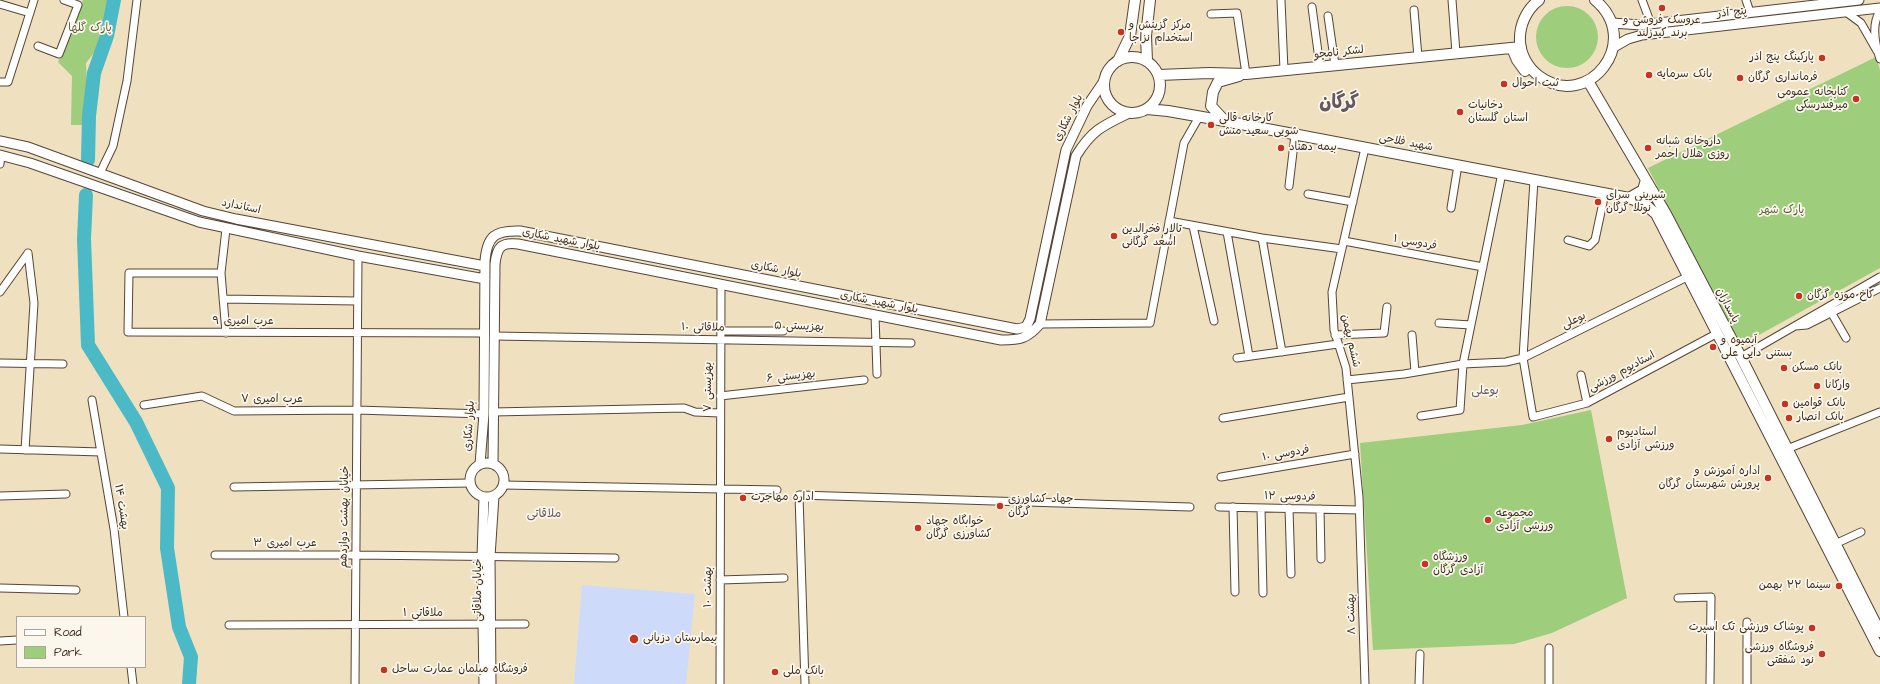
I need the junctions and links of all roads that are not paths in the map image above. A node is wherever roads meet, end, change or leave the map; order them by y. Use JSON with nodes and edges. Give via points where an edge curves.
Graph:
{"nodes":[{"id":1,"x":34,"y":0,"type":"edge"},
{"id":2,"x":64,"y":0,"type":"edge"},
{"id":3,"x":137,"y":0,"type":"edge"},
{"id":4,"x":1135,"y":0,"type":"edge"},
{"id":5,"x":1281,"y":0,"type":"edge"},
{"id":6,"x":1452,"y":0,"type":"edge"},
{"id":7,"x":1540,"y":0,"type":"edge"},
{"id":8,"x":1595,"y":0,"type":"edge"},
{"id":9,"x":1642,"y":0,"type":"edge"},
{"id":10,"x":1746,"y":0,"type":"edge"},
{"id":11,"x":1859,"y":0,"type":"edge"},
{"id":12,"x":1146,"y":1,"type":"edge"},
{"id":13,"x":0,"y":4,"type":"edge"},
{"id":14,"x":1312,"y":7,"type":"dead end"},
{"id":15,"x":1880,"y":8,"type":"edge"},
{"id":16,"x":1414,"y":10,"type":"dead end"},
{"id":17,"x":1880,"y":11,"type":"edge"},
{"id":18,"x":1750,"y":12,"type":"junction"},
{"id":19,"x":1846,"y":12,"type":"junction"},
{"id":20,"x":30,"y":13,"type":"junction"},
{"id":21,"x":1211,"y":14,"type":"dead end"},
{"id":22,"x":1328,"y":16,"type":"dead end"},
{"id":23,"x":1612,"y":23,"type":"junction"},
{"id":24,"x":1652,"y":24,"type":"junction"},
{"id":25,"x":38,"y":46,"type":"dead end"},
{"id":26,"x":1516,"y":47,"type":"junction"},
{"id":27,"x":1614,"y":47,"type":"junction"},
{"id":28,"x":1878,"y":51,"type":"junction"},
{"id":29,"x":1456,"y":53,"type":"junction"},
{"id":30,"x":1418,"y":57,"type":"junction"},
{"id":31,"x":1880,"y":59,"type":"edge"},
{"id":32,"x":1118,"y":60,"type":"junction"},
{"id":33,"x":1147,"y":61,"type":"junction"},
{"id":34,"x":1335,"y":65,"type":"junction"},
{"id":35,"x":1320,"y":67,"type":"junction"},
{"id":36,"x":1284,"y":70,"type":"junction"},
{"id":37,"x":1246,"y":74,"type":"junction"},
{"id":38,"x":1159,"y":75,"type":"junction"},
{"id":39,"x":1104,"y":81,"type":"junction"},
{"id":40,"x":0,"y":82,"type":"edge"},
{"id":41,"x":1590,"y":83,"type":"junction"},
{"id":42,"x":1147,"y":109,"type":"junction"},
{"id":43,"x":1129,"y":113,"type":"junction"},
{"id":44,"x":1199,"y":117,"type":"junction"},
{"id":45,"x":1225,"y":121,"type":"junction"},
{"id":46,"x":1295,"y":135,"type":"junction"},
{"id":47,"x":0,"y":141,"type":"edge"},
{"id":48,"x":1365,"y":148,"type":"junction"},
{"id":49,"x":0,"y":158,"type":"edge"},
{"id":50,"x":1458,"y":165,"type":"junction"},
{"id":51,"x":100,"y":174,"type":"junction"},
{"id":52,"x":1502,"y":174,"type":"junction"},
{"id":53,"x":1534,"y":180,"type":"junction"},
{"id":54,"x":1646,"y":180,"type":"junction"},
{"id":55,"x":1289,"y":186,"type":"dead end"},
{"id":56,"x":1605,"y":193,"type":"junction"},
{"id":57,"x":1308,"y":194,"type":"dead end"},
{"id":58,"x":1629,"y":198,"type":"junction"},
{"id":59,"x":1353,"y":202,"type":"junction"},
{"id":60,"x":1451,"y":208,"type":"dead end"},
{"id":61,"x":1656,"y":214,"type":"joint"},
{"id":62,"x":1169,"y":220,"type":"junction"},
{"id":63,"x":1193,"y":226,"type":"junction"},
{"id":64,"x":226,"y":229,"type":"junction"},
{"id":65,"x":1227,"y":232,"type":"junction"},
{"id":66,"x":1262,"y":238,"type":"junction"},
{"id":67,"x":1568,"y":240,"type":"dead end"},
{"id":68,"x":1344,"y":241,"type":"junction"},
{"id":69,"x":1342,"y":250,"type":"junction"},
{"id":70,"x":358,"y":256,"type":"junction"},
{"id":71,"x":469,"y":263,"type":"junction"},
{"id":72,"x":485,"y":266,"type":"junction"},
{"id":73,"x":1483,"y":267,"type":"junction"},
{"id":74,"x":221,"y":273,"type":"junction"},
{"id":75,"x":467,"y":275,"type":"junction"},
{"id":76,"x":495,"y":275,"type":"joint"},
{"id":77,"x":1689,"y":276,"type":"junction"},
{"id":78,"x":1880,"y":277,"type":"edge"},
{"id":79,"x":485,"y":279,"type":"junction"},
{"id":80,"x":721,"y":284,"type":"junction"},
{"id":81,"x":1880,"y":288,"type":"edge"},
{"id":82,"x":0,"y":292,"type":"edge"},
{"id":83,"x":223,"y":298,"type":"junction"},
{"id":84,"x":862,"y":300,"type":"junction"},
{"id":85,"x":357,"y":301,"type":"junction"},
{"id":86,"x":1387,"y":307,"type":"dead end"},
{"id":87,"x":860,"y":312,"type":"junction"},
{"id":88,"x":1831,"y":312,"type":"junction"},
{"id":89,"x":875,"y":315,"type":"junction"},
{"id":90,"x":1214,"y":321,"type":"dead end"},
{"id":91,"x":1806,"y":322,"type":"junction"},
{"id":92,"x":1439,"y":323,"type":"dead end"},
{"id":93,"x":1040,"y":324,"type":"junction"},
{"id":94,"x":1471,"y":325,"type":"junction"},
{"id":95,"x":783,"y":331,"type":"dead end"},
{"id":96,"x":358,"y":332,"type":"junction"},
{"id":97,"x":226,"y":333,"type":"junction"},
{"id":98,"x":485,"y":333,"type":"junction"},
{"id":99,"x":720,"y":334,"type":"junction"},
{"id":100,"x":1335,"y":334,"type":"junction"},
{"id":101,"x":1716,"y":334,"type":"junction"},
{"id":102,"x":1412,"y":335,"type":"dead end"},
{"id":103,"x":494,"y":336,"type":"junction"},
{"id":104,"x":1846,"y":338,"type":"dead end"},
{"id":105,"x":911,"y":342,"type":"joint"},
{"id":106,"x":1338,"y":344,"type":"junction"},
{"id":107,"x":1282,"y":352,"type":"junction"},
{"id":108,"x":1249,"y":356,"type":"junction"},
{"id":109,"x":1741,"y":357,"type":"junction"},
{"id":110,"x":1237,"y":358,"type":"dead end"},
{"id":111,"x":1523,"y":358,"type":"junction"},
{"id":112,"x":0,"y":363,"type":"edge"},
{"id":113,"x":30,"y":364,"type":"junction"},
{"id":114,"x":63,"y":364,"type":"dead end"},
{"id":115,"x":1463,"y":364,"type":"junction"},
{"id":116,"x":1415,"y":372,"type":"junction"},
{"id":117,"x":877,"y":374,"type":"dead end"},
{"id":118,"x":1581,"y":375,"type":"dead end"},
{"id":119,"x":864,"y":380,"type":"dead end"},
{"id":120,"x":1347,"y":380,"type":"junction"},
{"id":121,"x":720,"y":396,"type":"junction"},
{"id":122,"x":1349,"y":397,"type":"junction"},
{"id":123,"x":92,"y":400,"type":"dead end"},
{"id":124,"x":1587,"y":403,"type":"junction"},
{"id":125,"x":144,"y":405,"type":"dead end"},
{"id":126,"x":357,"y":410,"type":"junction"},
{"id":127,"x":1880,"y":412,"type":"edge"},
{"id":128,"x":489,"y":413,"type":"junction"},
{"id":129,"x":720,"y":413,"type":"junction"},
{"id":130,"x":1421,"y":416,"type":"dead end"},
{"id":131,"x":1223,"y":418,"type":"dead end"},
{"id":132,"x":0,"y":449,"type":"edge"},
{"id":133,"x":1787,"y":449,"type":"junction"},
{"id":134,"x":25,"y":450,"type":"junction"},
{"id":135,"x":101,"y":452,"type":"junction"},
{"id":136,"x":1354,"y":454,"type":"junction"},
{"id":137,"x":480,"y":464,"type":"junction"},
{"id":138,"x":494,"y":464,"type":"junction"},
{"id":139,"x":1221,"y":477,"type":"dead end"},
{"id":140,"x":470,"y":483,"type":"junction"},
{"id":141,"x":356,"y":484,"type":"junction"},
{"id":142,"x":503,"y":485,"type":"junction"},
{"id":143,"x":234,"y":487,"type":"dead end"},
{"id":144,"x":720,"y":490,"type":"junction"},
{"id":145,"x":777,"y":490,"type":"dead end"},
{"id":146,"x":66,"y":494,"type":"dead end"},
{"id":147,"x":0,"y":496,"type":"edge"},
{"id":148,"x":494,"y":496,"type":"junction"},
{"id":149,"x":484,"y":497,"type":"junction"},
{"id":150,"x":1190,"y":507,"type":"dead end"},
{"id":151,"x":1219,"y":507,"type":"dead end"},
{"id":152,"x":1233,"y":507,"type":"junction"},
{"id":153,"x":1261,"y":508,"type":"junction"},
{"id":154,"x":1289,"y":508,"type":"junction"},
{"id":155,"x":1320,"y":509,"type":"junction"},
{"id":156,"x":1359,"y":510,"type":"junction"},
{"id":157,"x":1862,"y":532,"type":"dead end"},
{"id":158,"x":1360,"y":543,"type":"joint"},
{"id":159,"x":1835,"y":544,"type":"junction"},
{"id":160,"x":356,"y":554,"type":"junction"},
{"id":161,"x":215,"y":555,"type":"dead end"},
{"id":162,"x":486,"y":557,"type":"junction"},
{"id":163,"x":615,"y":558,"type":"dead end"},
{"id":164,"x":1321,"y":559,"type":"dead end"},
{"id":165,"x":1291,"y":574,"type":"dead end"},
{"id":166,"x":784,"y":578,"type":"dead end"},
{"id":167,"x":720,"y":580,"type":"junction"},
{"id":168,"x":0,"y":588,"type":"edge"},
{"id":169,"x":76,"y":590,"type":"dead end"},
{"id":170,"x":1235,"y":592,"type":"dead end"},
{"id":171,"x":1263,"y":593,"type":"dead end"},
{"id":172,"x":1678,"y":598,"type":"dead end"},
{"id":173,"x":124,"y":616,"type":"edge"},
{"id":174,"x":1747,"y":622,"type":"dead end"},
{"id":175,"x":355,"y":624,"type":"junction"},
{"id":176,"x":525,"y":624,"type":"dead end"},
{"id":177,"x":229,"y":625,"type":"dead end"},
{"id":178,"x":487,"y":626,"type":"junction"},
{"id":179,"x":1880,"y":632,"type":"edge"},
{"id":180,"x":16,"y":640,"type":"edge"},
{"id":181,"x":0,"y":641,"type":"edge"},
{"id":182,"x":1550,"y":648,"type":"dead end"},
{"id":183,"x":1880,"y":651,"type":"edge"},
{"id":184,"x":1420,"y":654,"type":"dead end"},
{"id":185,"x":131,"y":668,"type":"edge"},
{"id":186,"x":133,"y":684,"type":"edge"},
{"id":187,"x":355,"y":684,"type":"edge"},
{"id":188,"x":484,"y":684,"type":"edge"},
{"id":189,"x":491,"y":684,"type":"edge"},
{"id":190,"x":720,"y":684,"type":"edge"},
{"id":191,"x":805,"y":684,"type":"edge"},
{"id":192,"x":1365,"y":684,"type":"edge"},
{"id":193,"x":1419,"y":684,"type":"edge"},
{"id":194,"x":1549,"y":684,"type":"edge"},
{"id":195,"x":1710,"y":684,"type":"edge"},
{"id":196,"x":1747,"y":684,"type":"edge"}],
"edges":[{"from":1,"to":20,"type":"street"},
{"from":2,"to":25,"type":"street","via":[[78,5],[59,54]]},
{"from":3,"to":51,"type":"street","via":[[127,81],[113,146]]},
{"from":4,"to":32,"type":"main road","via":[[1130,36]]},
{"from":5,"to":36,"type":"street"},
{"from":6,"to":29,"type":"street"},
{"from":7,"to":26,"type":"main road","via":[[1528,12],[1522,23]]},
{"from":8,"to":23,"type":"main road","via":[[1605,10]]},
{"from":9,"to":24,"type":"street"},
{"from":10,"to":18,"type":"street"},
{"from":11,"to":18,"type":"main road","name":"پنج آذر"},
{"from":12,"to":33,"type":"main road"},
{"from":13,"to":20,"type":"street"},
{"from":14,"to":35,"type":"street"},
{"from":15,"to":19,"type":"main road","name":"پنج آذر"},
{"from":16,"to":30,"type":"street"},
{"from":17,"to":28,"type":"street","via":[[1874,29]]},
{"from":18,"to":24,"type":"main road","name":"پنج آذر"},
{"from":19,"to":27,"type":"main road","name":"پنج آذر","via":[[1642,35]]},
{"from":19,"to":28,"type":"street","via":[[1861,23]]},
{"from":20,"to":40,"type":"street","via":[[8,82]]},
{"from":21,"to":37,"type":"street","via":[[1237,13]]},
{"from":22,"to":34,"type":"street"},
{"from":23,"to":24,"type":"main road","name":"پنج آذر"},
{"from":23,"to":27,"type":"main road"},
{"from":26,"to":29,"type":"main road","name":"لشکر نامجو"},
{"from":26,"to":41,"type":"main road","via":[[1542,79],[1565,86]]},
{"from":27,"to":41,"type":"main road","via":[[1609,61]]},
{"from":28,"to":31,"type":"street"},
{"from":29,"to":30,"type":"main road","name":"لشکر نامجو"},
{"from":30,"to":34,"type":"main road","name":"لشکر نامجو"},
{"from":32,"to":33,"type":"main road","via":[[1131,57]]},
{"from":32,"to":39,"type":"main road","via":[[1108,70]]},
{"from":33,"to":38,"type":"main road"},
{"from":34,"to":35,"type":"main road","name":"لشکر نامجو"},
{"from":35,"to":36,"type":"main road","name":"لشکر نامجو"},
{"from":36,"to":37,"type":"main road","name":"لشکر نامجو"},
{"from":37,"to":38,"type":"main road","name":"لشکر نامجو"},
{"from":37,"to":45,"type":"main road","via":[[1218,82],[1213,92],[1211,106]]},
{"from":38,"to":42,"type":"main road","via":[[1158,96]]},
{"from":39,"to":43,"type":"main road","via":[[1104,90],[1110,103]]},
{"from":39,"to":84,"type":"main road","name":"بلوار شکاری","via":[[1087,106],[1066,150],[1032,311],[1026,327],[1004,328]]},
{"from":41,"to":54,"type":"main road","name":"پاسداران"},
{"from":42,"to":43,"type":"main road"},
{"from":42,"to":44,"type":"main road","name":"شهید فلاحی"},
{"from":43,"to":93,"type":"main road","via":[[1101,127],[1086,140],[1076,156]]},
{"from":44,"to":45,"type":"main road","name":"شهید فلاحی"},
{"from":44,"to":62,"type":"street","via":[[1184,143]]},
{"from":45,"to":46,"type":"main road","name":"شهید فلاحی"},
{"from":46,"to":48,"type":"main road","name":"شهید فلاحی"},
{"from":46,"to":55,"type":"street"},
{"from":47,"to":51,"type":"main road","name":"استاندارد","via":[[28,147]]},
{"from":48,"to":50,"type":"main road","name":"شهید فلاحی"},
{"from":48,"to":59,"type":"street","name":"ششم بهمن"},
{"from":49,"to":64,"type":"main road","via":[[30,163]]},
{"from":50,"to":52,"type":"main road","name":"شهید فلاحی"},
{"from":50,"to":60,"type":"street"},
{"from":51,"to":71,"type":"main road","name":"استاندارد","via":[[203,211],[236,219]]},
{"from":52,"to":53,"type":"main road","name":"شهید فلاحی"},
{"from":52,"to":73,"type":"street"},
{"from":53,"to":56,"type":"main road","name":"شهید فلاحی"},
{"from":53,"to":111,"type":"street"},
{"from":54,"to":58,"type":"main road","via":[[1643,190]]},
{"from":54,"to":109,"type":"main road","name":"پاسداران"},
{"from":56,"to":58,"type":"main road","name":"شهید فلاحی"},
{"from":56,"to":67,"type":"street","via":[[1595,240],[1589,246]]},
{"from":57,"to":59,"type":"street"},
{"from":58,"to":61,"type":"main road","name":"شهید فلاحی","via":[[1646,205]]},
{"from":59,"to":68,"type":"street","name":"ششم بهمن"},
{"from":61,"to":77,"type":"main road","name":"پاسداران"},
{"from":62,"to":63,"type":"street"},
{"from":62,"to":93,"type":"street","via":[[1150,323]]},
{"from":63,"to":65,"type":"street"},
{"from":63,"to":90,"type":"street"},
{"from":64,"to":70,"type":"main road"},
{"from":64,"to":74,"type":"street"},
{"from":65,"to":66,"type":"street"},
{"from":65,"to":108,"type":"street"},
{"from":66,"to":69,"type":"street"},
{"from":66,"to":107,"type":"street"},
{"from":68,"to":69,"type":"street","name":"ششم بهمن"},
{"from":68,"to":73,"type":"street","name":"۱ فردوسی"},
{"from":69,"to":100,"type":"street","name":"ششم بهمن","via":[[1332,292]]},
{"from":70,"to":75,"type":"main road"},
{"from":70,"to":85,"type":"street","name":"خیابان بهشت دوازدهم"},
{"from":71,"to":72,"type":"main road","name":"استاندارد"},
{"from":71,"to":75,"type":"main road"},
{"from":72,"to":79,"type":"main road","name":"بلوار شکاری"},
{"from":72,"to":84,"type":"main road","name":"بلوار شکاری","via":[[488,242],[496,234],[507,231],[520,232]]},
{"from":73,"to":94,"type":"street"},
{"from":74,"to":83,"type":"street"},
{"from":74,"to":97,"type":"street","name":"۹ عرب امیری","via":[[129,273],[128,332]]},
{"from":75,"to":79,"type":"main road"},
{"from":76,"to":80,"type":"main road","name":"بلوار شهید شکاری","via":[[496,254],[502,245],[508,243]]},
{"from":76,"to":103,"type":"main road","name":"بلوار شکاری"},
{"from":77,"to":101,"type":"main road","name":"پاسداران"},
{"from":77,"to":111,"type":"street","name":"بوعلی"},
{"from":78,"to":91,"type":"street"},
{"from":79,"to":98,"type":"main road","name":"بلوار شکاری"},
{"from":80,"to":87,"type":"main road","name":"بلوار شهید شکاری"},
{"from":80,"to":99,"type":"street","name":"۷ بهزیستی"},
{"from":81,"to":88,"type":"street"},
{"from":82,"to":113,"type":"street","via":[[28,252],[34,303]]},
{"from":83,"to":85,"type":"street"},
{"from":83,"to":97,"type":"street"},
{"from":84,"to":87,"type":"main road"},
{"from":85,"to":96,"type":"street","name":"خیابان بهشت دوازدهم"},
{"from":86,"to":100,"type":"street","via":[[1384,333]]},
{"from":87,"to":89,"type":"main road","name":"بلوار شهید شکاری"},
{"from":88,"to":91,"type":"street"},
{"from":88,"to":104,"type":"street"},
{"from":89,"to":93,"type":"main road","name":"بلوار شهید شکاری","via":[[1001,340],[1018,340],[1031,334]]},
{"from":89,"to":117,"type":"street"},
{"from":91,"to":109,"type":"street"},
{"from":92,"to":94,"type":"street"},
{"from":94,"to":115,"type":"street"},
{"from":95,"to":99,"type":"street"},
{"from":96,"to":97,"type":"street","name":"۹ عرب امیری"},
{"from":96,"to":98,"type":"street","name":"۹ عرب امیری"},
{"from":96,"to":126,"type":"street","name":"خیابان بهشت دوازدهم"},
{"from":98,"to":128,"type":"main road","name":"بلوار شکاری"},
{"from":99,"to":105,"type":"street","name":"۵ بهزیستی"},
{"from":99,"to":121,"type":"street","name":"۷ بهزیستی"},
{"from":100,"to":106,"type":"street","name":"ششم بهمن"},
{"from":101,"to":124,"type":"street","name":"استادیوم ورزشی"},
{"from":101,"to":183,"type":"main road","name":"پاسداران"},
{"from":102,"to":116,"type":"street"},
{"from":103,"to":105,"type":"street","name":"۱۰ ملاقاتی"},
{"from":103,"to":128,"type":"main road","name":"بلوار شکاری"},
{"from":106,"to":107,"type":"street"},
{"from":106,"to":120,"type":"street","name":"ششم بهمن"},
{"from":107,"to":108,"type":"street"},
{"from":108,"to":110,"type":"street"},
{"from":109,"to":133,"type":"main road","name":"پاسداران"},
{"from":111,"to":115,"type":"street","name":"بوعلی","via":[[1506,362]]},
{"from":111,"to":124,"type":"street","name":"استادیوم ورزشی","via":[[1533,417]]},
{"from":112,"to":113,"type":"street"},
{"from":113,"to":114,"type":"street"},
{"from":113,"to":134,"type":"street"},
{"from":115,"to":116,"type":"street","name":"بوعلی"},
{"from":115,"to":130,"type":"street","via":[[1460,410]]},
{"from":116,"to":120,"type":"street","name":"بوعلی"},
{"from":118,"to":124,"type":"street"},
{"from":119,"to":121,"type":"street","name":"بهزیستی ۶"},
{"from":120,"to":122,"type":"street","name":"ششم بهمن"},
{"from":121,"to":129,"type":"street","name":"۷ بهزیستی"},
{"from":122,"to":131,"type":"street"},
{"from":122,"to":136,"type":"street","name":"ششم بهمن"},
{"from":123,"to":135,"type":"street","name":"بهشت ۱۴"},
{"from":125,"to":126,"type":"street","name":"۷ عرب امیری","via":[[202,396],[234,411]]},
{"from":126,"to":128,"type":"street","name":"۷ عرب امیری"},
{"from":126,"to":141,"type":"street","name":"خیابان بهشت دوازدهم"},
{"from":127,"to":133,"type":"street"},
{"from":128,"to":129,"type":"street","name":"۷ عرب امیری","via":[[684,408],[695,412]]},
{"from":128,"to":137,"type":"main road","name":"بلوار شکاری"},
{"from":128,"to":138,"type":"main road","name":"بلوار شکاری"},
{"from":129,"to":144,"type":"street","name":"۷ بهزیستی"},
{"from":132,"to":134,"type":"street"},
{"from":133,"to":159,"type":"main road","name":"پاسداران"},
{"from":134,"to":135,"type":"street"},
{"from":135,"to":173,"type":"street","name":"بهشت ۱۴","via":[[114,529]]},
{"from":136,"to":139,"type":"street","name":"۱۰ فردوسی"},
{"from":136,"to":156,"type":"street","name":"ششم بهمن"},
{"from":137,"to":138,"type":"main road"},
{"from":137,"to":140,"type":"main road","via":[[471,474]]},
{"from":138,"to":142,"type":"main road","via":[[502,472]]},
{"from":140,"to":141,"type":"street"},
{"from":140,"to":149,"type":"main road","via":[[475,492]]},
{"from":141,"to":143,"type":"street"},
{"from":141,"to":160,"type":"street","name":"خیابان بهشت دوازدهم"},
{"from":142,"to":144,"type":"street"},
{"from":142,"to":148,"type":"main road"},
{"from":144,"to":145,"type":"street"},
{"from":144,"to":167,"type":"street","name":"بهشت ۱۰"},
{"from":146,"to":147,"type":"street"},
{"from":148,"to":149,"type":"main road"},
{"from":148,"to":162,"type":"main road","name":"خیابان ملاقاتی"},
{"from":149,"to":162,"type":"main road","name":"خیابان ملاقاتی"},
{"from":150,"to":191,"type":"street","via":[[799,495]]},
{"from":151,"to":152,"type":"street","name":"۱۲ فردوسی"},
{"from":152,"to":153,"type":"street","name":"۱۲ فردوسی"},
{"from":152,"to":170,"type":"street"},
{"from":153,"to":154,"type":"street","name":"۱۲ فردوسی"},
{"from":153,"to":171,"type":"street"},
{"from":154,"to":155,"type":"street","name":"۱۲ فردوسی"},
{"from":154,"to":165,"type":"street"},
{"from":155,"to":156,"type":"street","name":"۱۲ فردوسی"},
{"from":155,"to":164,"type":"street"},
{"from":156,"to":158,"type":"street","name":"ششم بهمن"},
{"from":157,"to":159,"type":"street"},
{"from":158,"to":192,"type":"street","name":"۸ بهشت"},
{"from":159,"to":179,"type":"main road","name":"پاسداران"},
{"from":160,"to":161,"type":"street","name":"۳ عرب امیری"},
{"from":160,"to":162,"type":"street","name":"۳ عرب امیری"},
{"from":160,"to":175,"type":"street","name":"خیابان بهشت دوازدهم"},
{"from":162,"to":163,"type":"street","name":"۳ عرب امیری"},
{"from":162,"to":178,"type":"main road","name":"خیابان ملاقاتی"},
{"from":166,"to":167,"type":"street"},
{"from":167,"to":190,"type":"street","name":"بهشت ۱۰"},
{"from":168,"to":169,"type":"street"},
{"from":172,"to":195,"type":"street","via":[[1711,597]]},
{"from":174,"to":196,"type":"street"},
{"from":175,"to":177,"type":"street","name":"ملاقاتی ۱"},
{"from":175,"to":178,"type":"street","name":"ملاقاتی ۱"},
{"from":175,"to":187,"type":"street","name":"خیابان بهشت دوازدهم"},
{"from":176,"to":178,"type":"street","name":"ملاقاتی ۱"},
{"from":178,"to":188,"type":"main road","name":"خیابان ملاقاتی"},
{"from":178,"to":189,"type":"main road","name":"خیابان ملاقاتی"},
{"from":180,"to":181,"type":"street"},
{"from":182,"to":194,"type":"street"},
{"from":184,"to":193,"type":"street"},
{"from":185,"to":186,"type":"street"}]}
